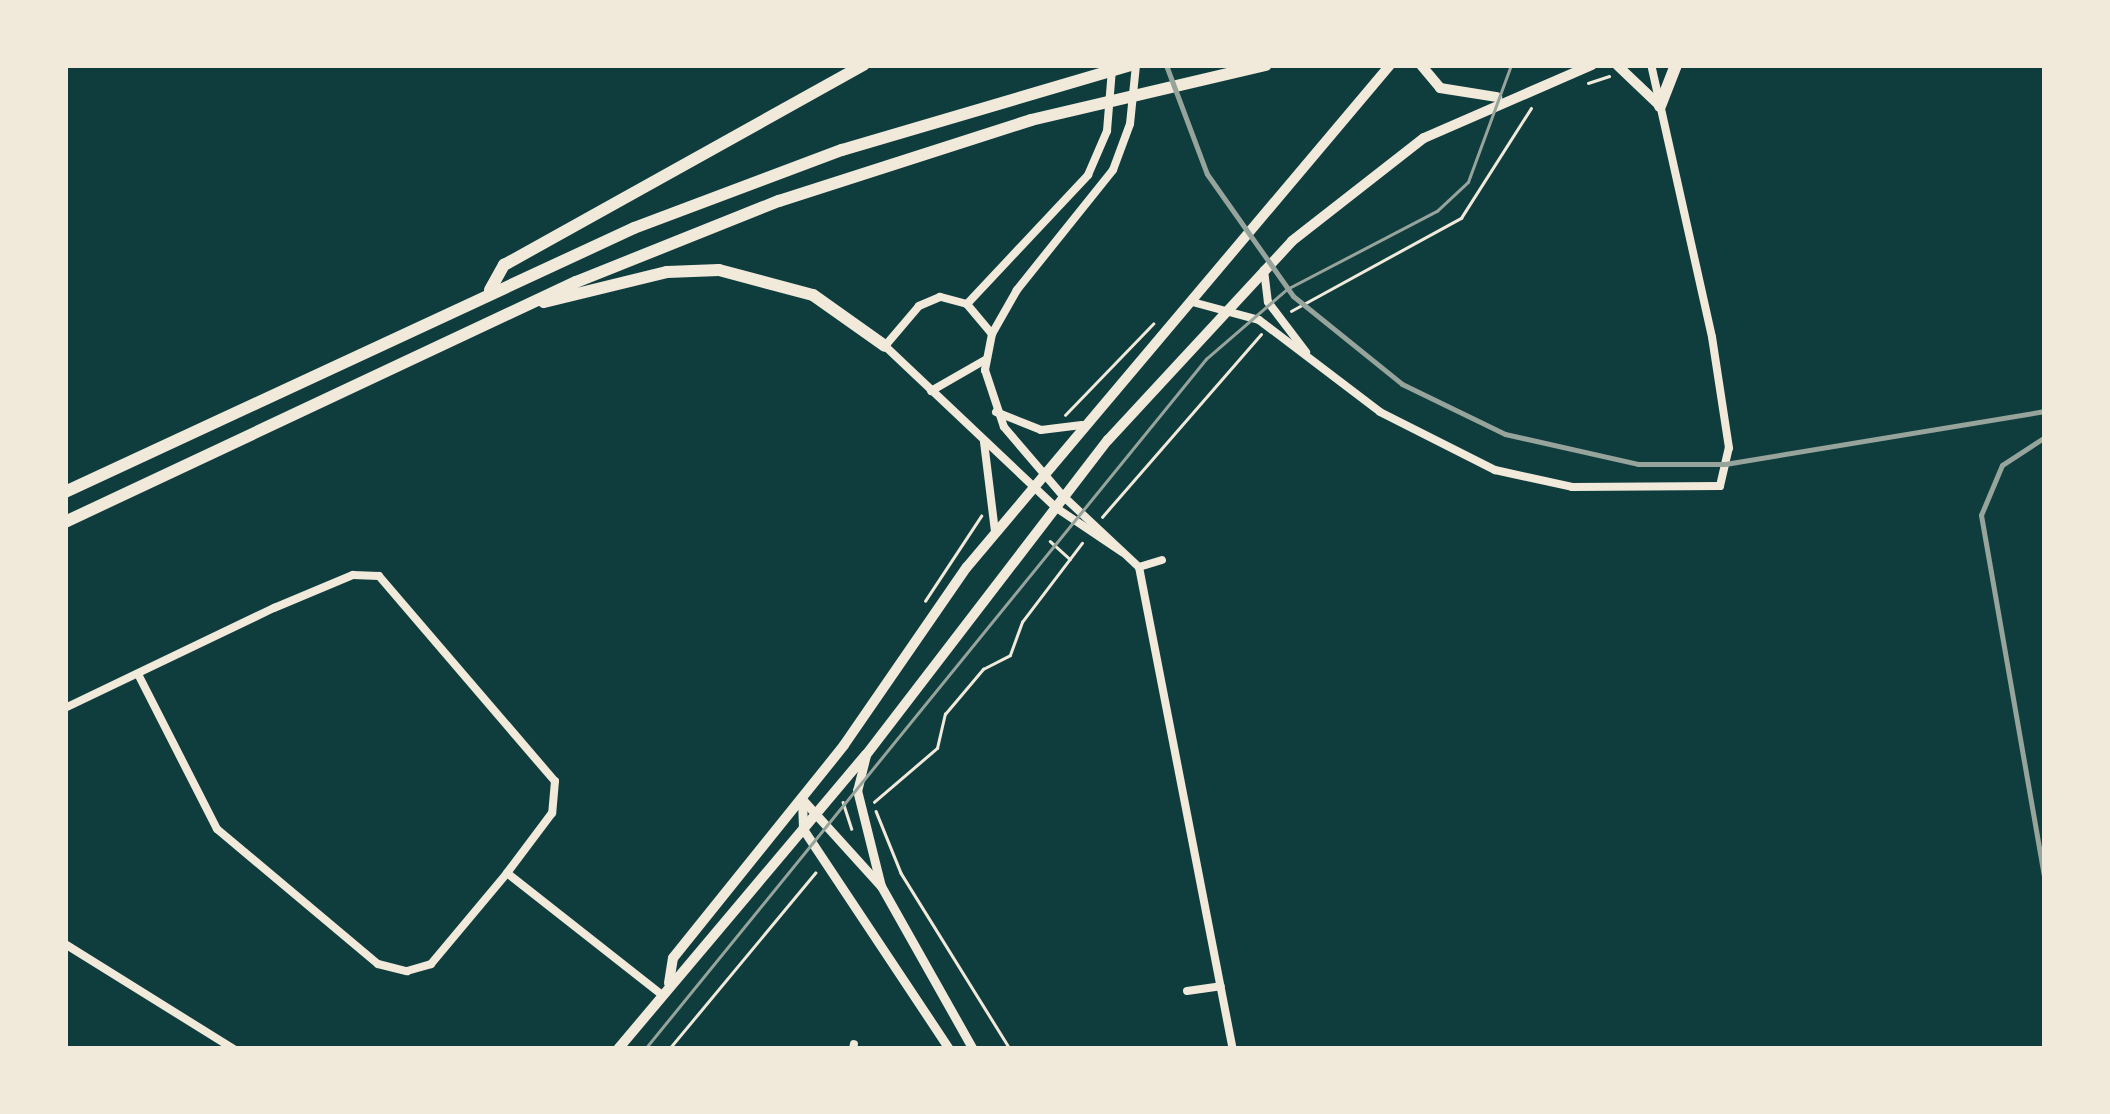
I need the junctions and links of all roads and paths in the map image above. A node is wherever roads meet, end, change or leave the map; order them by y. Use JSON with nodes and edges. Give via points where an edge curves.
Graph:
{"nodes":[{"id":1,"x":864,"y":65,"type":"edge"},
{"id":2,"x":1112,"y":65,"type":"edge"},
{"id":3,"x":1133,"y":65,"type":"edge"},
{"id":4,"x":1266,"y":65,"type":"edge"},
{"id":5,"x":1390,"y":65,"type":"edge"},
{"id":6,"x":1421,"y":65,"type":"edge"},
{"id":7,"x":1651,"y":65,"type":"edge"},
{"id":8,"x":1676,"y":65,"type":"edge"},
{"id":9,"x":1586,"y":66,"type":"edge"},
{"id":10,"x":1621,"y":68,"type":"edge"},
{"id":11,"x":1568,"y":89,"type":"dead end"},
{"id":12,"x":1501,"y":98,"type":"junction"},
{"id":13,"x":1533,"y":106,"type":"dead end"},
{"id":14,"x":1660,"y":106,"type":"junction"},
{"id":15,"x":1264,"y":270,"type":"junction"},
{"id":16,"x":490,"y":290,"type":"junction"},
{"id":17,"x":1196,"y":303,"type":"junction"},
{"id":18,"x":967,"y":304,"type":"junction"},
{"id":19,"x":517,"y":309,"type":"junction"},
{"id":20,"x":1226,"y":310,"type":"junction"},
{"id":21,"x":1163,"y":315,"type":"dead end"},
{"id":22,"x":1280,"y":319,"type":"junction"},
{"id":23,"x":1268,"y":328,"type":"junction"},
{"id":24,"x":992,"y":334,"type":"junction"},
{"id":25,"x":884,"y":346,"type":"junction"},
{"id":26,"x":1308,"y":355,"type":"junction"},
{"id":27,"x":985,"y":360,"type":"junction"},
{"id":28,"x":931,"y":390,"type":"junction"},
{"id":29,"x":996,"y":412,"type":"junction"},
{"id":30,"x":1059,"y":422,"type":"dead end"},
{"id":31,"x":1082,"y":425,"type":"junction"},
{"id":32,"x":984,"y":442,"type":"junction"},
{"id":33,"x":1043,"y":474,"type":"junction"},
{"id":34,"x":1032,"y":486,"type":"junction"},
{"id":35,"x":65,"y":492,"type":"edge"},
{"id":36,"x":1063,"y":496,"type":"junction"},
{"id":37,"x":996,"y":500,"type":"junction"},
{"id":38,"x":1055,"y":507,"type":"junction"},
{"id":39,"x":65,"y":522,"type":"edge"},
{"id":40,"x":1096,"y":524,"type":"junction"},
{"id":41,"x":995,"y":532,"type":"junction"},
{"id":42,"x":1088,"y":534,"type":"junction"},
{"id":43,"x":1122,"y":552,"type":"junction"},
{"id":44,"x":1162,"y":560,"type":"dead end"},
{"id":45,"x":1139,"y":566,"type":"junction"},
{"id":46,"x":915,"y":618,"type":"dead end"},
{"id":47,"x":138,"y":674,"type":"junction"},
{"id":48,"x":65,"y":708,"type":"edge"},
{"id":49,"x":866,"y":756,"type":"junction"},
{"id":50,"x":802,"y":799,"type":"junction"},
{"id":51,"x":873,"y":803,"type":"junction"},
{"id":52,"x":818,"y":812,"type":"junction"},
{"id":53,"x":862,"y":816,"type":"junction"},
{"id":54,"x":803,"y":828,"type":"junction"},
{"id":55,"x":844,"y":839,"type":"junction"},
{"id":56,"x":829,"y":856,"type":"junction"},
{"id":57,"x":507,"y":873,"type":"junction"},
{"id":58,"x":881,"y":886,"type":"junction"},
{"id":59,"x":65,"y":944,"type":"edge"},
{"id":60,"x":670,"y":983,"type":"junction"},
{"id":61,"x":1222,"y":986,"type":"junction"},
{"id":62,"x":1187,"y":991,"type":"dead end"},
{"id":63,"x":661,"y":994,"type":"junction"},
{"id":64,"x":234,"y":1049,"type":"edge"},
{"id":65,"x":618,"y":1049,"type":"edge"},
{"id":66,"x":669,"y":1049,"type":"edge"},
{"id":67,"x":949,"y":1049,"type":"edge"},
{"id":68,"x":973,"y":1049,"type":"edge"},
{"id":69,"x":1010,"y":1049,"type":"edge"},
{"id":70,"x":1233,"y":1049,"type":"edge"}],
"edges":[{"from":1,"to":16,"type":"highway","via":[[504,265]]},
{"from":2,"to":18,"type":"street","via":[[1107,131],[1088,175]]},
{"from":3,"to":16,"type":"highway","via":[[762,178]]},
{"from":3,"to":24,"type":"street","via":[[1130,124],[1113,170]]},
{"from":4,"to":19,"type":"highway","via":[[1084,107],[779,201]]},
{"from":5,"to":17,"type":"main road"},
{"from":6,"to":12,"type":"main road","via":[[1440,88]]},
{"from":7,"to":14,"type":"street"},
{"from":8,"to":14,"type":"highway"},
{"from":9,"to":12,"type":"main road"},
{"from":10,"to":11,"type":"path"},
{"from":10,"to":14,"type":"main road"},
{"from":12,"to":15,"type":"main road","via":[[1394,157]]},
{"from":13,"to":22,"type":"path","via":[[1461,218]]},
{"from":14,"to":26,"type":"street","via":[[1712,337],[1729,448],[1720,486],[1572,486],[1495,470],[1380,412]]},
{"from":15,"to":20,"type":"main road"},
{"from":15,"to":22,"type":"street"},
{"from":16,"to":35,"type":"highway"},
{"from":17,"to":20,"type":"street"},
{"from":17,"to":31,"type":"main road"},
{"from":18,"to":24,"type":"street"},
{"from":18,"to":25,"type":"street","via":[[940,297],[919,306]]},
{"from":19,"to":25,"type":"highway","via":[[649,275],[719,270],[813,295]]},
{"from":19,"to":39,"type":"highway"},
{"from":20,"to":23,"type":"street"},
{"from":20,"to":36,"type":"main road"},
{"from":21,"to":30,"type":"path"},
{"from":22,"to":26,"type":"street"},
{"from":23,"to":26,"type":"street"},
{"from":23,"to":40,"type":"path"},
{"from":24,"to":27,"type":"street"},
{"from":25,"to":28,"type":"street"},
{"from":27,"to":28,"type":"street"},
{"from":27,"to":29,"type":"street"},
{"from":28,"to":32,"type":"street"},
{"from":29,"to":31,"type":"street","via":[[1041,430]]},
{"from":29,"to":33,"type":"street"},
{"from":31,"to":33,"type":"main road"},
{"from":32,"to":34,"type":"street"},
{"from":32,"to":37,"type":"street"},
{"from":33,"to":34,"type":"main road"},
{"from":33,"to":36,"type":"street"},
{"from":34,"to":38,"type":"street"},
{"from":34,"to":41,"type":"main road"},
{"from":36,"to":38,"type":"main road"},
{"from":36,"to":40,"type":"street"},
{"from":37,"to":41,"type":"street"},
{"from":37,"to":46,"type":"path"},
{"from":38,"to":42,"type":"street"},
{"from":38,"to":49,"type":"main road"},
{"from":40,"to":43,"type":"street"},
{"from":41,"to":50,"type":"main road"},
{"from":42,"to":43,"type":"street"},
{"from":42,"to":51,"type":"path","via":[[1022,622],[1010,655],[983,669],[945,714],[937,748]]},
{"from":43,"to":45,"type":"street"},
{"from":44,"to":45,"type":"street"},
{"from":45,"to":61,"type":"street"},
{"from":47,"to":48,"type":"street"},
{"from":47,"to":57,"type":"street","via":[[217,829],[378,964],[407,971],[431,964]]},
{"from":47,"to":57,"type":"street","via":[[353,575],[379,576],[555,781],[552,813]]},
{"from":49,"to":52,"type":"main road"},
{"from":49,"to":53,"type":"street"},
{"from":50,"to":52,"type":"street"},
{"from":50,"to":54,"type":"street"},
{"from":50,"to":60,"type":"main road","via":[[673,958]]},
{"from":51,"to":53,"type":"path"},
{"from":51,"to":69,"type":"path","via":[[902,874]]},
{"from":52,"to":54,"type":"main road"},
{"from":52,"to":55,"type":"street"},
{"from":53,"to":55,"type":"path"},
{"from":53,"to":58,"type":"street"},
{"from":54,"to":56,"type":"street"},
{"from":54,"to":60,"type":"main road"},
{"from":55,"to":58,"type":"street"},
{"from":56,"to":66,"type":"path"},
{"from":56,"to":67,"type":"street"},
{"from":57,"to":63,"type":"street"},
{"from":58,"to":68,"type":"street"},
{"from":59,"to":64,"type":"street"},
{"from":60,"to":63,"type":"main road"},
{"from":61,"to":62,"type":"street"},
{"from":61,"to":70,"type":"street"},
{"from":63,"to":65,"type":"main road"}]}
